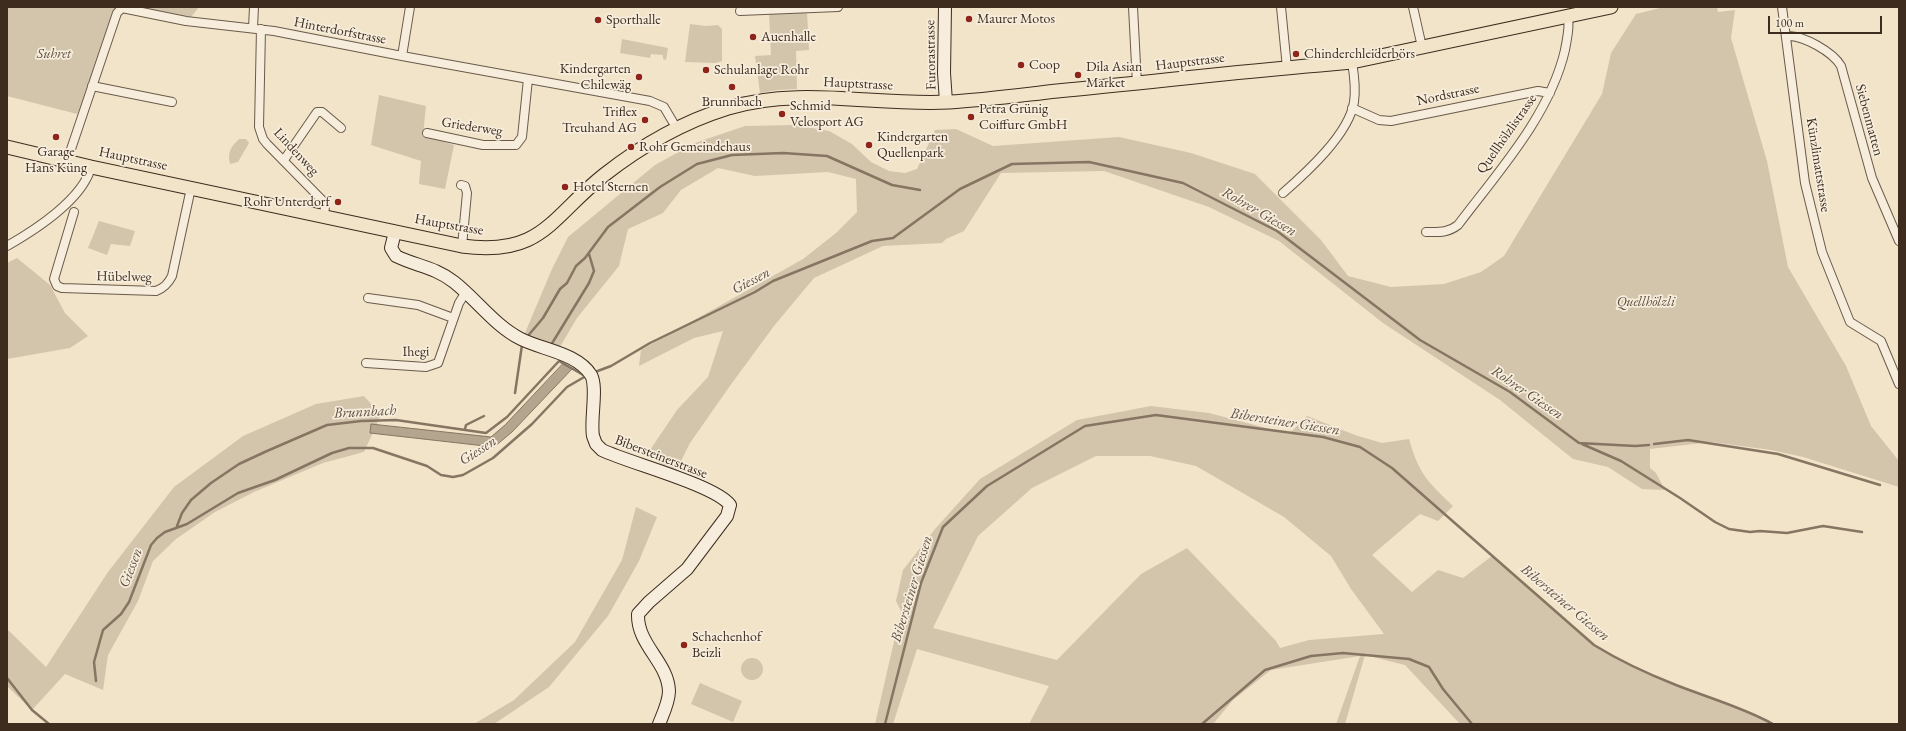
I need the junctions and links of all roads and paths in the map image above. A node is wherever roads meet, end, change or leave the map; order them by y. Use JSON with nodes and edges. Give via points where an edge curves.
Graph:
{"nodes":[{"id":1,"x":254,"y":7,"type":"edge"},
{"id":2,"x":410,"y":7,"type":"edge"},
{"id":3,"x":838,"y":7,"type":"edge"},
{"id":4,"x":945,"y":7,"type":"edge"},
{"id":5,"x":1133,"y":7,"type":"edge"},
{"id":6,"x":1281,"y":7,"type":"edge"},
{"id":7,"x":1413,"y":7,"type":"edge"},
{"id":8,"x":1611,"y":7,"type":"edge"},
{"id":9,"x":1782,"y":7,"type":"edge"},
{"id":10,"x":740,"y":12,"type":"dead end"},
{"id":11,"x":1568,"y":17,"type":"junction"},
{"id":12,"x":257,"y":29,"type":"junction"},
{"id":13,"x":1787,"y":36,"type":"junction"},
{"id":14,"x":1422,"y":47,"type":"junction"},
{"id":15,"x":402,"y":56,"type":"junction"},
{"id":16,"x":1352,"y":62,"type":"junction"},
{"id":17,"x":1287,"y":68,"type":"junction"},
{"id":18,"x":528,"y":79,"type":"junction"},
{"id":19,"x":1137,"y":84,"type":"junction"},
{"id":20,"x":92,"y":86,"type":"junction"},
{"id":21,"x":1550,"y":93,"type":"junction"},
{"id":22,"x":172,"y":102,"type":"dead end"},
{"id":23,"x":946,"y":102,"type":"junction"},
{"id":24,"x":1352,"y":108,"type":"junction"},
{"id":25,"x":341,"y":128,"type":"dead end"},
{"id":26,"x":676,"y":129,"type":"junction"},
{"id":27,"x":427,"y":133,"type":"dead end"},
{"id":28,"x":7,"y":147,"type":"edge"},
{"id":29,"x":284,"y":160,"type":"junction"},
{"id":30,"x":67,"y":161,"type":"junction"},
{"id":31,"x":91,"y":167,"type":"junction"},
{"id":32,"x":461,"y":184,"type":"dead end"},
{"id":33,"x":191,"y":188,"type":"junction"},
{"id":34,"x":1283,"y":193,"type":"dead end"},
{"id":35,"x":74,"y":212,"type":"dead end"},
{"id":36,"x":324,"y":216,"type":"junction"},
{"id":37,"x":395,"y":232,"type":"junction"},
{"id":38,"x":1426,"y":232,"type":"dead end"},
{"id":39,"x":1899,"y":241,"type":"edge"},
{"id":40,"x":7,"y":246,"type":"edge"},
{"id":41,"x":462,"y":246,"type":"junction"},
{"id":42,"x":466,"y":292,"type":"junction"},
{"id":43,"x":368,"y":298,"type":"dead end"},
{"id":44,"x":453,"y":318,"type":"junction"},
{"id":45,"x":366,"y":363,"type":"dead end"},
{"id":46,"x":1899,"y":384,"type":"edge"},
{"id":47,"x":659,"y":724,"type":"edge"}],
"edges":[{"from":1,"to":12,"type":"street","name":"Lindenweg"},
{"from":2,"to":15,"type":"street"},
{"from":3,"to":10,"type":"street"},
{"from":4,"to":23,"type":"street","name":"Furorastrasse"},
{"from":5,"to":19,"type":"street"},
{"from":6,"to":17,"type":"street"},
{"from":7,"to":14,"type":"street"},
{"from":8,"to":11,"type":"main road","name":"Hauptstrasse"},
{"from":9,"to":13,"type":"street","name":"Künzlimattstrasse"},
{"from":11,"to":14,"type":"main road","name":"Hauptstrasse"},
{"from":11,"to":21,"type":"street","name":"Quellhölzlistrasse","via":[[1568,33],[1561,66]]},
{"from":12,"to":15,"type":"street","name":"Hinterdorfstrasse"},
{"from":12,"to":20,"type":"street","name":"Hinterdorfstrasse","via":[[186,21],[122,8],[117,13]]},
{"from":12,"to":29,"type":"street","name":"Lindenweg","via":[[259,128],[267,144]]},
{"from":13,"to":39,"type":"street","name":"Siebenmatten","via":[[1798,37],[1827,51],[1834,55],[1842,66],[1872,178]]},
{"from":13,"to":46,"type":"street","name":"Künzlimattstrasse","via":[[1810,208],[1822,252],[1850,322],[1881,341]]},
{"from":14,"to":16,"type":"main road","name":"Hauptstrasse"},
{"from":15,"to":18,"type":"street","name":"Hinterdorfstrasse"},
{"from":16,"to":17,"type":"main road","name":"Hauptstrasse"},
{"from":16,"to":24,"type":"street"},
{"from":17,"to":19,"type":"main road","name":"Hauptstrasse"},
{"from":18,"to":26,"type":"street","name":"Hinterdorfstrasse","via":[[650,101],[664,107]]},
{"from":18,"to":27,"type":"street","name":"Griederweg","via":[[522,138],[516,145],[484,145]]},
{"from":19,"to":23,"type":"main road","name":"Hauptstrasse"},
{"from":20,"to":22,"type":"street"},
{"from":20,"to":30,"type":"street","name":"Hinterdorfstrasse"},
{"from":21,"to":24,"type":"street","name":"Nordstrasse","via":[[1538,90],[1391,121],[1380,120]]},
{"from":21,"to":38,"type":"street","name":"Quellhölzlistrasse","via":[[1519,142],[1458,225],[1445,232]]},
{"from":23,"to":26,"type":"main road","name":"Hauptstrasse","via":[[795,97],[760,100],[716,112]]},
{"from":24,"to":34,"type":"street","via":[[1331,146]]},
{"from":25,"to":29,"type":"street","via":[[322,112],[317,112]]},
{"from":26,"to":41,"type":"main road","name":"Hauptstrasse","via":[[604,175],[556,221],[533,237],[503,247]]},
{"from":28,"to":30,"type":"main road","name":"Hauptstrasse"},
{"from":29,"to":36,"type":"street","name":"Lindenweg","via":[[322,200],[325,206]]},
{"from":30,"to":31,"type":"main road","name":"Hauptstrasse"},
{"from":31,"to":33,"type":"main road","name":"Hauptstrasse"},
{"from":31,"to":40,"type":"street","via":[[86,179],[72,198]]},
{"from":32,"to":41,"type":"street","via":[[465,186],[467,193]]},
{"from":33,"to":35,"type":"street","name":"Hübelweg","via":[[172,276],[163,289],[156,291],[57,286],[54,279]]},
{"from":33,"to":36,"type":"main road","name":"Hauptstrasse"},
{"from":36,"to":37,"type":"main road","name":"Hauptstrasse"},
{"from":37,"to":41,"type":"main road","name":"Hauptstrasse"},
{"from":37,"to":42,"type":"street","name":"Bibersteinerstrasse","via":[[391,248],[396,256],[432,268]]},
{"from":42,"to":44,"type":"street","name":"Ihegi"},
{"from":42,"to":47,"type":"street","name":"Bibersteinerstrasse","via":[[498,324],[522,340],[557,352],[590,374],[593,382],[592,429],[596,444],[602,450],[704,489],[730,505],[727,516],[687,569],[638,614],[640,635],[663,672],[669,691]]},
{"from":43,"to":44,"type":"street","via":[[418,305]]},
{"from":44,"to":45,"type":"street","name":"Ihegi","via":[[440,360],[435,365],[426,367]]}]}
